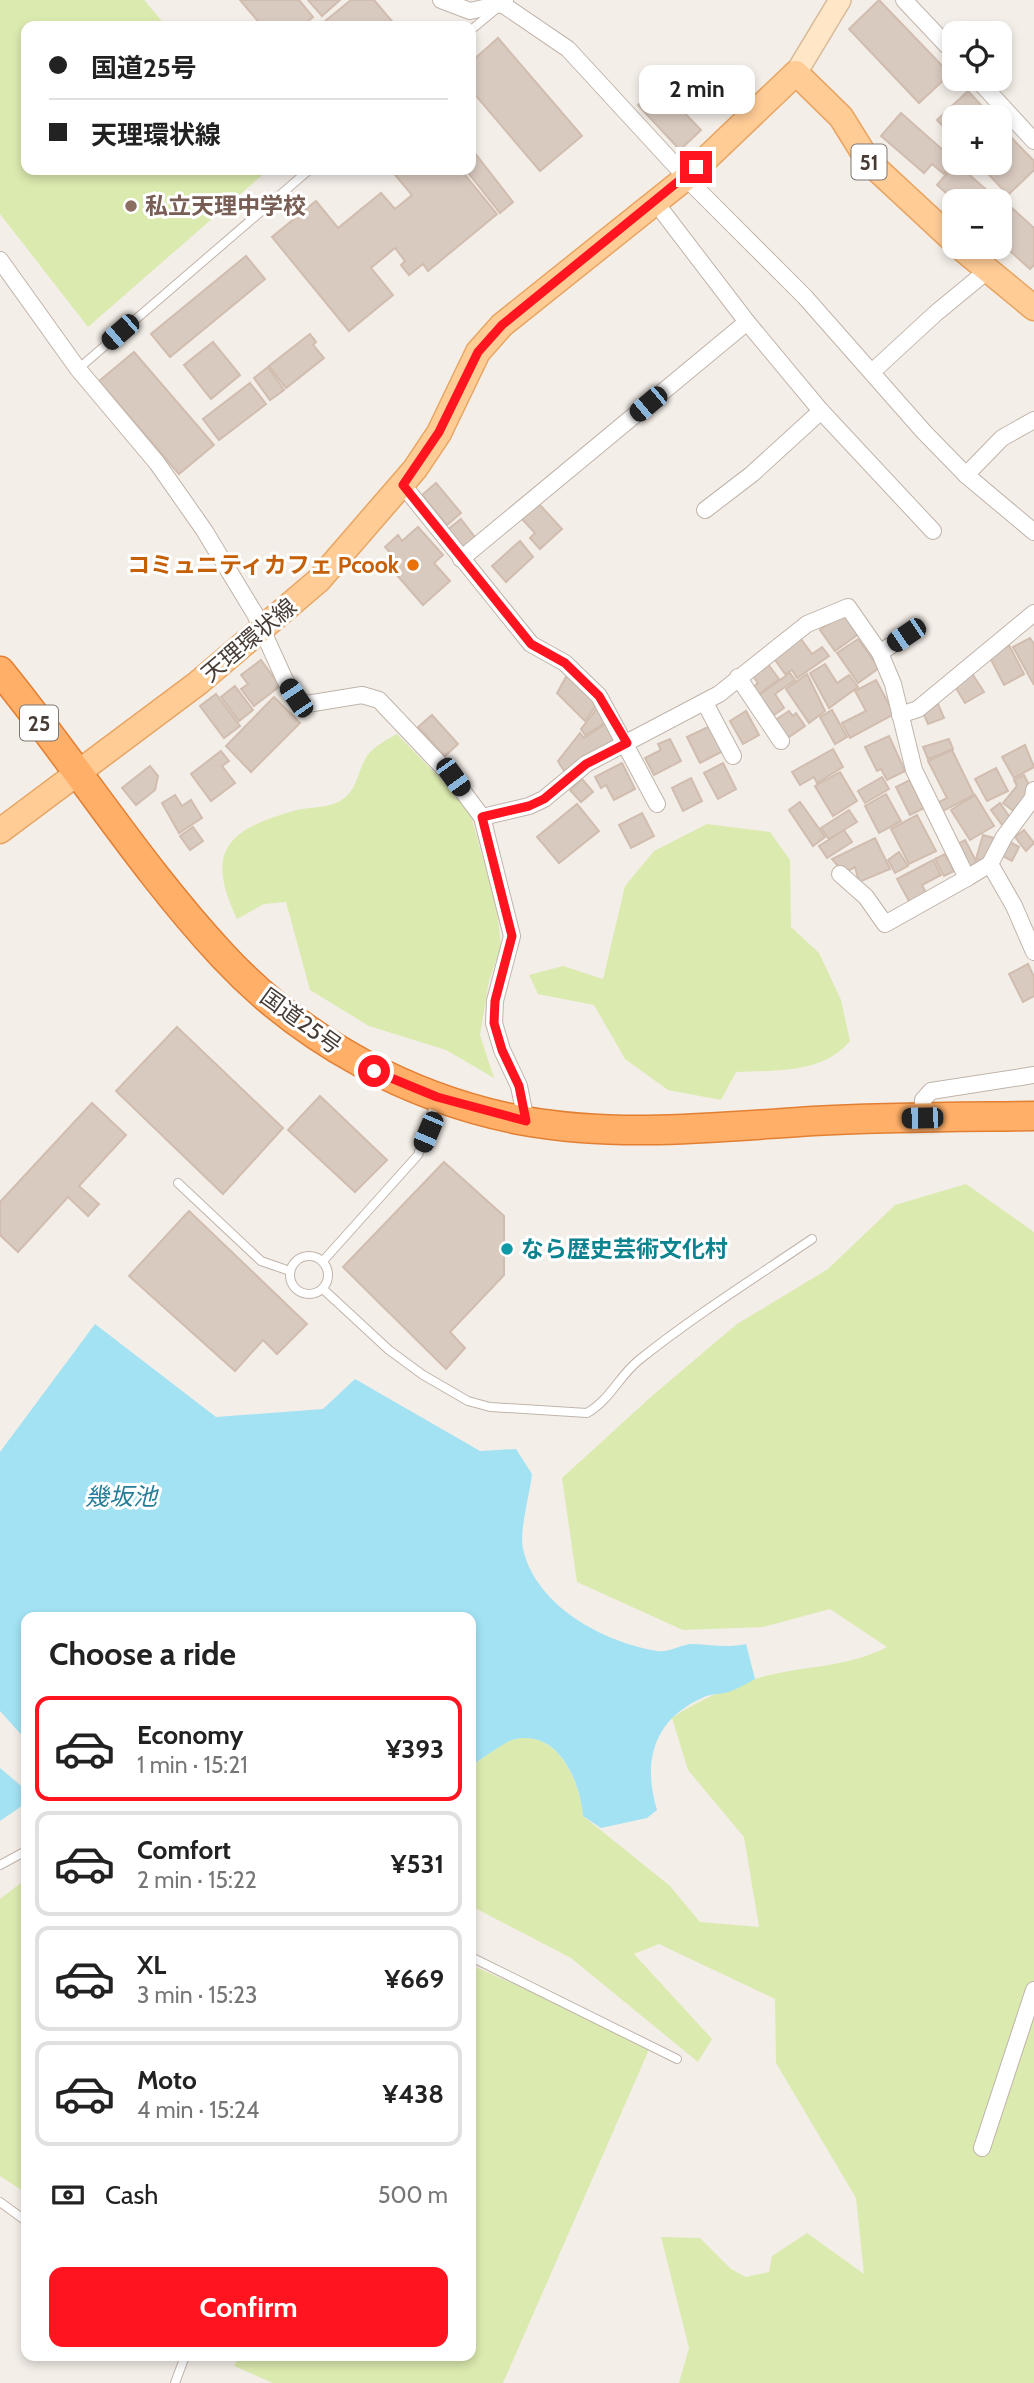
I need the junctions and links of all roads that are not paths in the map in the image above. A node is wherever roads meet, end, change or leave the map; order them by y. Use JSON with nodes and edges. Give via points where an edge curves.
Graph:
{"nodes":[{"id":1,"x":441,"y":0,"type":"edge"},
{"id":2,"x":840,"y":0,"type":"edge"},
{"id":3,"x":904,"y":0,"type":"edge"},
{"id":4,"x":504,"y":2,"type":"edge"},
{"id":5,"x":476,"y":26,"type":"edge"},
{"id":6,"x":942,"y":40,"type":"edge"},
{"id":7,"x":796,"y":73,"type":"junction"},
{"id":8,"x":988,"y":91,"type":"edge"},
{"id":9,"x":1034,"y":141,"type":"edge"},
{"id":10,"x":303,"y":175,"type":"edge"},
{"id":11,"x":687,"y":177,"type":"junction"},
{"id":12,"x":656,"y":203,"type":"junction"},
{"id":13,"x":942,"y":230,"type":"edge"},
{"id":14,"x":974,"y":259,"type":"edge"},
{"id":15,"x":0,"y":260,"type":"edge"},
{"id":16,"x":987,"y":271,"type":"junction"},
{"id":17,"x":1034,"y":308,"type":"edge"},
{"id":18,"x":747,"y":322,"type":"junction"},
{"id":19,"x":78,"y":369,"type":"junction"},
{"id":20,"x":872,"y":372,"type":"junction"},
{"id":21,"x":821,"y":411,"type":"junction"},
{"id":22,"x":1034,"y":420,"type":"edge"},
{"id":23,"x":966,"y":475,"type":"junction"},
{"id":24,"x":403,"y":485,"type":"junction"},
{"id":25,"x":705,"y":510,"type":"dead end"},
{"id":26,"x":933,"y":531,"type":"dead end"},
{"id":27,"x":1034,"y":532,"type":"edge"},
{"id":28,"x":461,"y":559,"type":"junction"},
{"id":29,"x":1034,"y":612,"type":"edge"},
{"id":30,"x":261,"y":630,"type":"junction"},
{"id":31,"x":906,"y":635,"type":"dead end"},
{"id":32,"x":880,"y":653,"type":"junction"},
{"id":33,"x":0,"y":671,"type":"edge"},
{"id":34,"x":738,"y":677,"type":"junction"},
{"id":35,"x":705,"y":703,"type":"junction"},
{"id":36,"x":900,"y":715,"type":"junction"},
{"id":37,"x":781,"y":741,"type":"dead end"},
{"id":38,"x":627,"y":743,"type":"junction"},
{"id":39,"x":733,"y":757,"type":"dead end"},
{"id":40,"x":77,"y":775,"type":"junction"},
{"id":41,"x":1034,"y":790,"type":"edge"},
{"id":42,"x":657,"y":804,"type":"dead end"},
{"id":43,"x":482,"y":817,"type":"junction"},
{"id":44,"x":0,"y":831,"type":"edge"},
{"id":45,"x":990,"y":864,"type":"junction"},
{"id":46,"x":840,"y":874,"type":"dead end"},
{"id":47,"x":967,"y":878,"type":"junction"},
{"id":48,"x":1034,"y":952,"type":"edge"},
{"id":49,"x":1034,"y":1075,"type":"edge"},
{"id":50,"x":437,"y":1097,"type":"junction"},
{"id":51,"x":1034,"y":1116,"type":"edge"},
{"id":52,"x":922,"y":1118,"type":"junction"},
{"id":53,"x":526,"y":1121,"type":"junction"},
{"id":54,"x":178,"y":1182,"type":"dead end"},
{"id":55,"x":811,"y":1239,"type":"dead end"},
{"id":56,"x":323,"y":1261,"type":"junction"},
{"id":57,"x":290,"y":1271,"type":"junction"},
{"id":58,"x":323,"y":1289,"type":"junction"},
{"id":59,"x":21,"y":1854,"type":"edge"},
{"id":60,"x":0,"y":1865,"type":"edge"},
{"id":61,"x":476,"y":1959,"type":"edge"},
{"id":62,"x":1034,"y":1990,"type":"edge"},
{"id":63,"x":677,"y":2059,"type":"dead end"},
{"id":64,"x":982,"y":2148,"type":"dead end"},
{"id":65,"x":0,"y":2202,"type":"edge"},
{"id":66,"x":21,"y":2217,"type":"edge"},
{"id":67,"x":183,"y":2361,"type":"edge"},
{"id":68,"x":175,"y":2383,"type":"edge"}],
"edges":[{"from":1,"to":4,"type":"street","via":[[470,11]]},
{"from":2,"to":7,"type":"street"},
{"from":3,"to":6,"type":"street"},
{"from":4,"to":5,"type":"lane"},
{"from":4,"to":11,"type":"street","via":[[568,49]]},
{"from":7,"to":11,"type":"main road","name":"天理環状線"},
{"from":7,"to":13,"type":"main road","number":"51","via":[[841,117],[869,163]]},
{"from":8,"to":9,"type":"street"},
{"from":10,"to":19,"type":"lane"},
{"from":11,"to":12,"type":"main road","name":"天理環状線"},
{"from":11,"to":20,"type":"street"},
{"from":12,"to":18,"type":"street"},
{"from":12,"to":24,"type":"main road","name":"天理環状線","via":[[489,339],[478,352],[439,432]]},
{"from":14,"to":16,"type":"main road"},
{"from":15,"to":19,"type":"street"},
{"from":16,"to":17,"type":"main road"},
{"from":16,"to":20,"type":"street"},
{"from":18,"to":21,"type":"street"},
{"from":18,"to":28,"type":"street"},
{"from":19,"to":30,"type":"street","via":[[157,463],[204,530]]},
{"from":20,"to":23,"type":"street"},
{"from":21,"to":25,"type":"street"},
{"from":21,"to":26,"type":"street"},
{"from":22,"to":23,"type":"street","via":[[1002,438]]},
{"from":23,"to":27,"type":"street"},
{"from":24,"to":28,"type":"street"},
{"from":24,"to":30,"type":"main road","name":"天理環状線","via":[[337,562]]},
{"from":28,"to":38,"type":"street","via":[[531,644],[565,663],[599,696]]},
{"from":29,"to":36,"type":"street","via":[[918,709]]},
{"from":30,"to":40,"type":"main road","name":"天理環状線"},
{"from":30,"to":43,"type":"street","via":[[296,698],[307,704],[362,695],[379,700],[453,777]]},
{"from":31,"to":32,"type":"street"},
{"from":32,"to":34,"type":"street","via":[[848,607],[807,624]]},
{"from":32,"to":36,"type":"street"},
{"from":33,"to":40,"type":"highway","name":"国道25号","number":"25"},
{"from":34,"to":35,"type":"street"},
{"from":34,"to":37,"type":"street"},
{"from":35,"to":38,"type":"street"},
{"from":35,"to":39,"type":"street"},
{"from":36,"to":47,"type":"street","via":[[914,770]]},
{"from":38,"to":42,"type":"street"},
{"from":38,"to":43,"type":"street","via":[[586,764],[544,799]]},
{"from":40,"to":44,"type":"main road","name":"天理環状線"},
{"from":40,"to":50,"type":"highway","name":"国道25号","number":"25","via":[[223,956],[266,998],[374,1071]]},
{"from":41,"to":45,"type":"street"},
{"from":43,"to":53,"type":"street","via":[[512,936],[494,1023],[519,1086]]},
{"from":45,"to":47,"type":"street"},
{"from":45,"to":48,"type":"street"},
{"from":46,"to":47,"type":"street","via":[[866,897],[885,924]]},
{"from":49,"to":52,"type":"street","via":[[931,1091],[923,1100]]},
{"from":50,"to":53,"type":"highway","name":"国道25号","number":"25"},
{"from":50,"to":56,"type":"lane","via":[[418,1156]]},
{"from":51,"to":52,"type":"highway","name":"国道25号","number":"25"},
{"from":52,"to":53,"type":"highway","name":"国道25号","number":"25","via":[[681,1130]]},
{"from":54,"to":57,"type":"lane","via":[[261,1261]]},
{"from":55,"to":58,"type":"lane","via":[[635,1363],[610,1395],[587,1413],[490,1407],[468,1401],[389,1350]]},
{"from":56,"to":57,"type":"lane","via":[[313,1255],[301,1257]]},
{"from":56,"to":58,"type":"lane","via":[[329,1278]]},
{"from":57,"to":58,"type":"lane","via":[[300,1292],[312,1294]]},
{"from":59,"to":60,"type":"lane"},
{"from":61,"to":63,"type":"lane"},
{"from":62,"to":64,"type":"street"},
{"from":65,"to":66,"type":"lane"},
{"from":67,"to":68,"type":"lane"}]}
